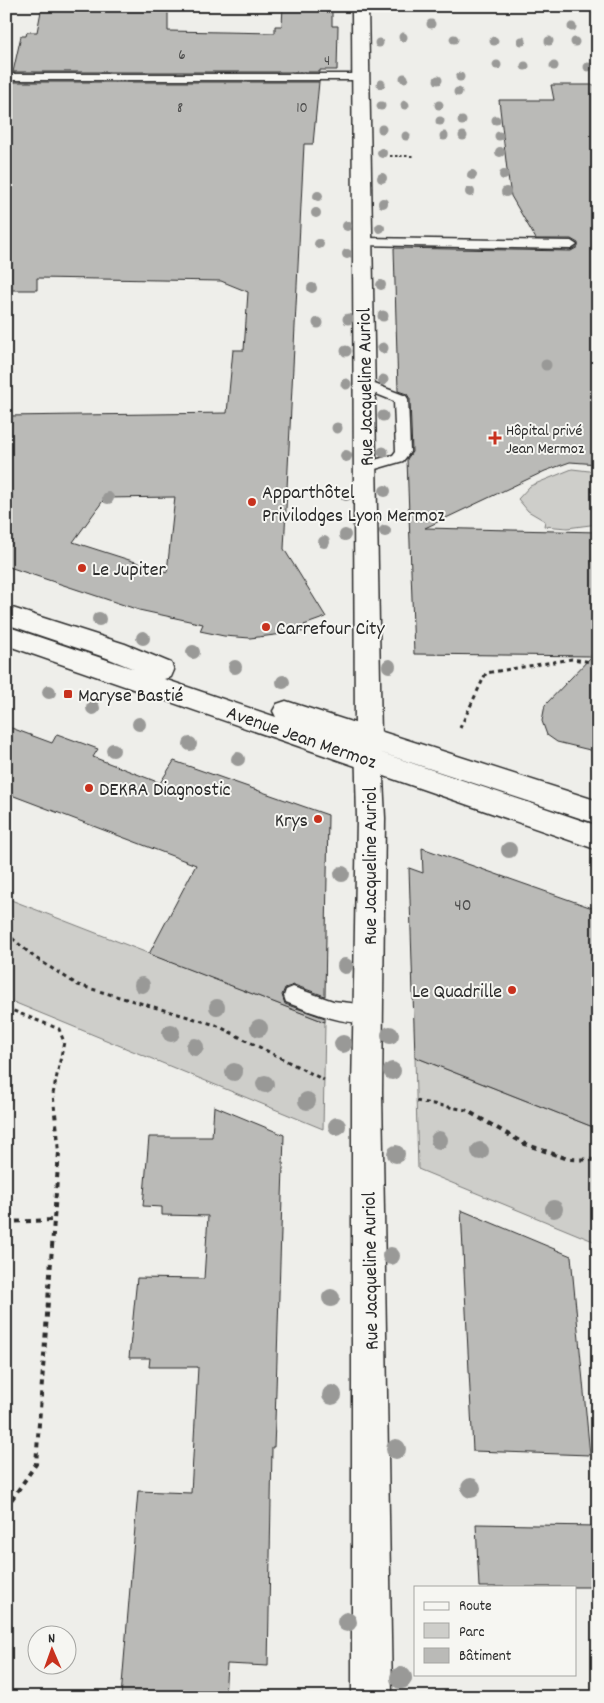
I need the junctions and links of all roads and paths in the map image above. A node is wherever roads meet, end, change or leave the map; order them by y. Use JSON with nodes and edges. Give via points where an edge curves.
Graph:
{"nodes":[{"id":1,"x":360,"y":6,"type":"edge"},
{"id":2,"x":592,"y":6,"type":"edge"},
{"id":3,"x":598,"y":7,"type":"edge"},
{"id":4,"x":6,"y":77,"type":"edge"},
{"id":5,"x":361,"y":77,"type":"junction"},
{"id":6,"x":382,"y":156,"type":"dead end"},
{"id":7,"x":415,"y":156,"type":"dead end"},
{"id":8,"x":363,"y":242,"type":"junction"},
{"id":9,"x":571,"y":245,"type":"dead end"},
{"id":10,"x":364,"y":384,"type":"junction"},
{"id":11,"x":365,"y":468,"type":"junction"},
{"id":12,"x":6,"y":615,"type":"edge"},
{"id":13,"x":6,"y":635,"type":"edge"},
{"id":14,"x":598,"y":663,"type":"edge"},
{"id":15,"x":460,"y":728,"type":"dead end"},
{"id":16,"x":368,"y":748,"type":"junction"},
{"id":17,"x":598,"y":813,"type":"edge"},
{"id":18,"x":598,"y":838,"type":"edge"},
{"id":19,"x":6,"y":933,"type":"edge"},
{"id":20,"x":292,"y":996,"type":"dead end"},
{"id":21,"x":6,"y":1008,"type":"edge"},
{"id":22,"x":368,"y":1014,"type":"junction"},
{"id":23,"x":324,"y":1080,"type":"dead end"},
{"id":24,"x":416,"y":1101,"type":"dead end"},
{"id":25,"x":598,"y":1160,"type":"edge"},
{"id":26,"x":54,"y":1220,"type":"junction"},
{"id":27,"x":6,"y":1222,"type":"edge"},
{"id":28,"x":6,"y":1508,"type":"edge"},
{"id":29,"x":372,"y":1697,"type":"edge"}],
"edges":[{"from":1,"to":5,"type":"street","name":"Rue Jacqueline Auriol"},
{"from":2,"to":3,"type":"street"},
{"from":4,"to":5,"type":"lane"},
{"from":5,"to":8,"type":"street","name":"Rue Jacqueline Auriol"},
{"from":6,"to":7,"type":"path"},
{"from":8,"to":9,"type":"lane"},
{"from":8,"to":10,"type":"street","name":"Rue Jacqueline Auriol"},
{"from":10,"to":11,"type":"street","name":"Rue Jacqueline Auriol"},
{"from":10,"to":11,"type":"lane","via":[[400,399],[403,452],[398,458]]},
{"from":11,"to":16,"type":"street","name":"Rue Jacqueline Auriol"},
{"from":12,"to":16,"type":"street","name":"Avenue Jean Mermoz","via":[[116,651]]},
{"from":13,"to":16,"type":"street","name":"Avenue Jean Mermoz"},
{"from":14,"to":15,"type":"path","via":[[572,659],[486,672]]},
{"from":16,"to":17,"type":"street","name":"Avenue Jean Mermoz"},
{"from":16,"to":18,"type":"street","name":"Avenue Jean Mermoz"},
{"from":16,"to":22,"type":"street","name":"Rue Jacqueline Auriol","via":[[371,818]]},
{"from":19,"to":23,"type":"path","via":[[34,958],[78,985],[216,1025]]},
{"from":20,"to":22,"type":"lane","via":[[333,1010]]},
{"from":21,"to":26,"type":"path","via":[[59,1029],[64,1042],[54,1094],[59,1152]]},
{"from":22,"to":29,"type":"street","name":"Rue Jacqueline Auriol"},
{"from":24,"to":25,"type":"path","via":[[466,1110],[525,1144],[568,1159]]},
{"from":26,"to":27,"type":"path"},
{"from":26,"to":28,"type":"path","via":[[36,1464]]}]}
